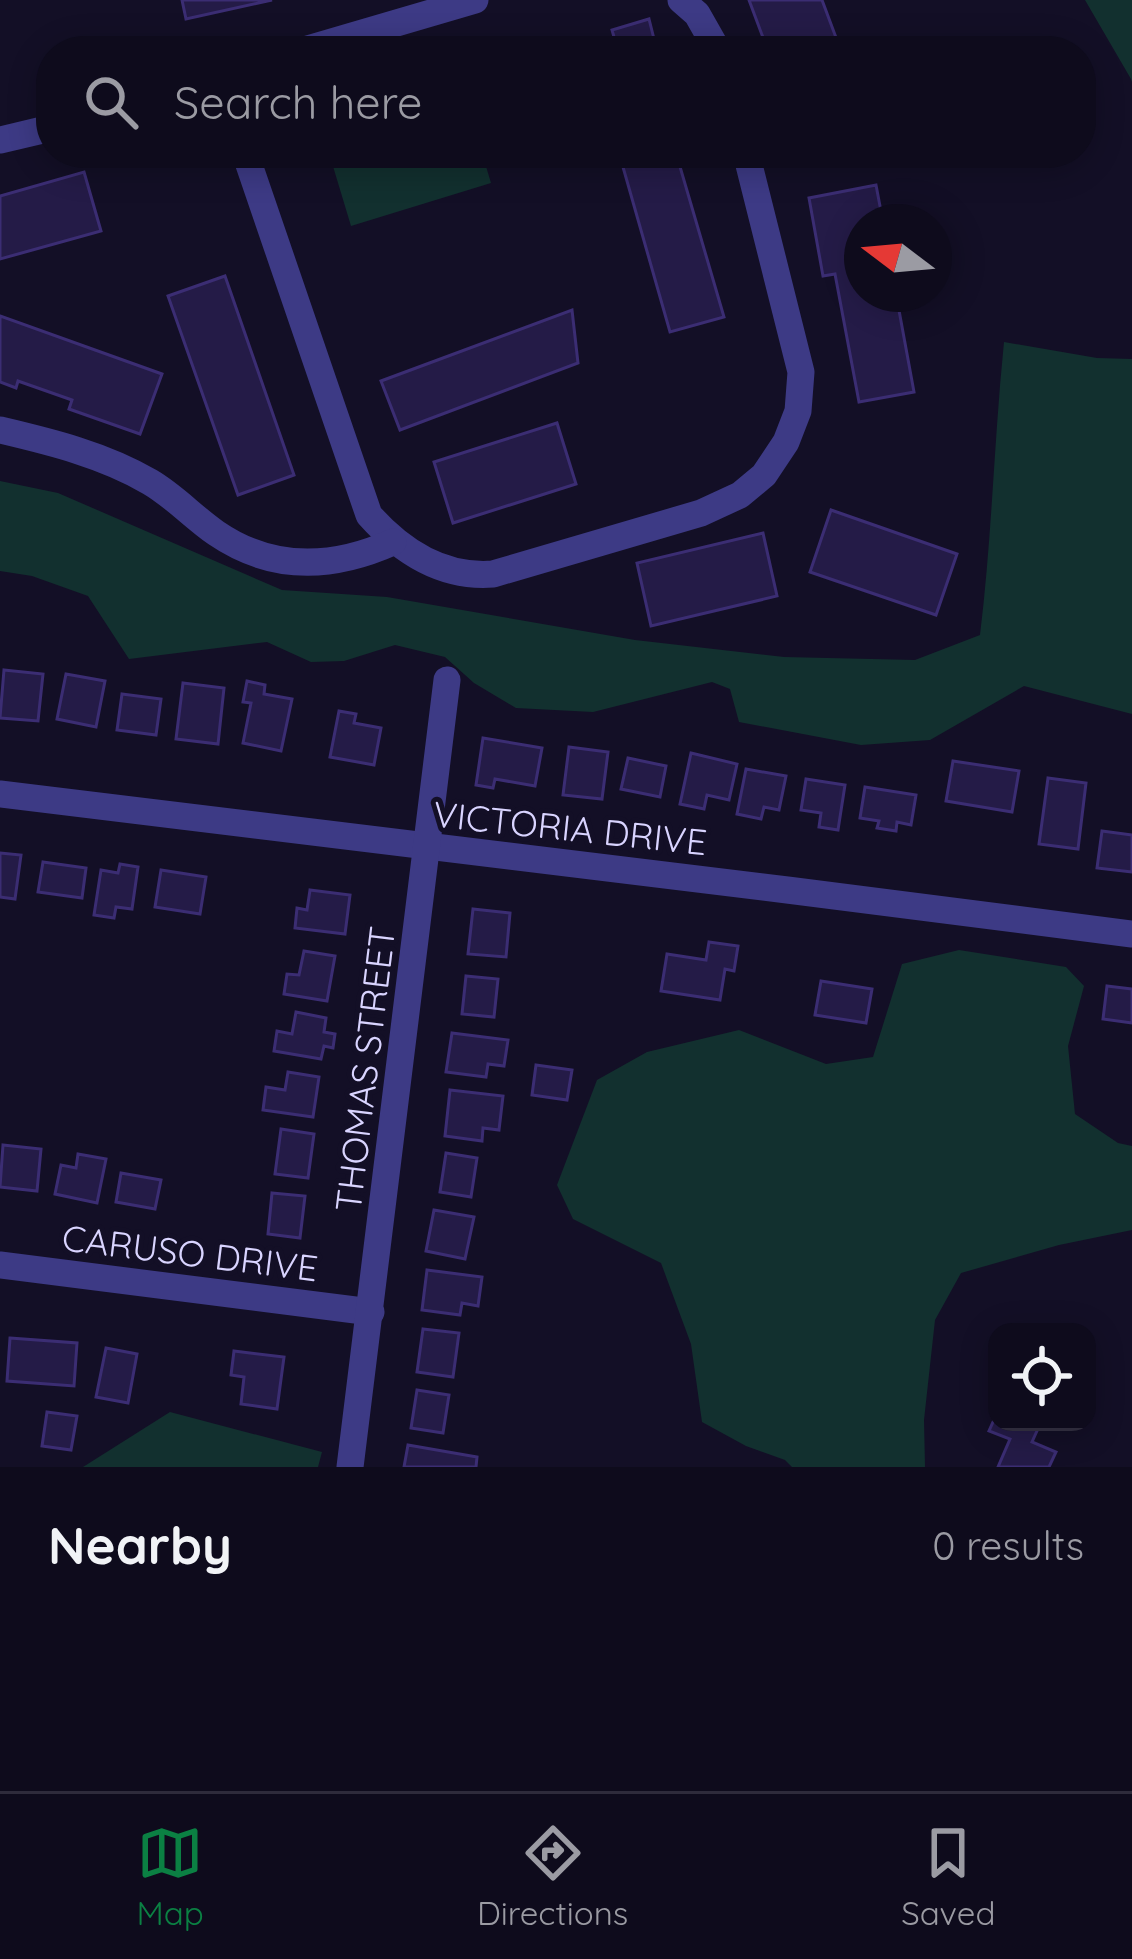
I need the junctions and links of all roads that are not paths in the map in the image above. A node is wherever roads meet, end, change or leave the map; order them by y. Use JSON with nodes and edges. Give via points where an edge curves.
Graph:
{"nodes":[{"id":1,"x":475,"y":0,"type":"edge"},
{"id":2,"x":681,"y":0,"type":"edge"},
{"id":3,"x":352,"y":36,"type":"edge"},
{"id":4,"x":709,"y":36,"type":"edge"},
{"id":5,"x":36,"y":132,"type":"edge"},
{"id":6,"x":0,"y":140,"type":"edge"},
{"id":7,"x":250,"y":168,"type":"edge"},
{"id":8,"x":750,"y":168,"type":"edge"},
{"id":9,"x":0,"y":430,"type":"edge"},
{"id":10,"x":393,"y":542,"type":"junction"},
{"id":11,"x":447,"y":680,"type":"dead end"},
{"id":12,"x":0,"y":794,"type":"edge"},
{"id":13,"x":429,"y":849,"type":"junction"},
{"id":14,"x":1132,"y":934,"type":"edge"},
{"id":15,"x":0,"y":1265,"type":"edge"},
{"id":16,"x":370,"y":1312,"type":"junction"},
{"id":17,"x":350,"y":1467,"type":"edge"}],
"edges":[{"from":1,"to":3,"type":"street"},
{"from":2,"to":4,"type":"street"},
{"from":5,"to":6,"type":"street"},
{"from":7,"to":10,"type":"street","via":[[354,478],[369,515]]},
{"from":8,"to":10,"type":"street","via":[[801,372],[798,411],[764,475],[700,513],[493,574],[445,570]]},
{"from":9,"to":10,"type":"street","via":[[117,465],[265,557],[316,564]]},
{"from":11,"to":13,"type":"street","name":"THOMAS STREET"},
{"from":12,"to":13,"type":"street","name":"VICTORIA DRIVE"},
{"from":13,"to":14,"type":"street","name":"VICTORIA DRIVE"},
{"from":13,"to":16,"type":"street","name":"THOMAS STREET"},
{"from":15,"to":16,"type":"street","name":"CARUSO DRIVE"},
{"from":16,"to":17,"type":"street","name":"THOMAS STREET"}]}
